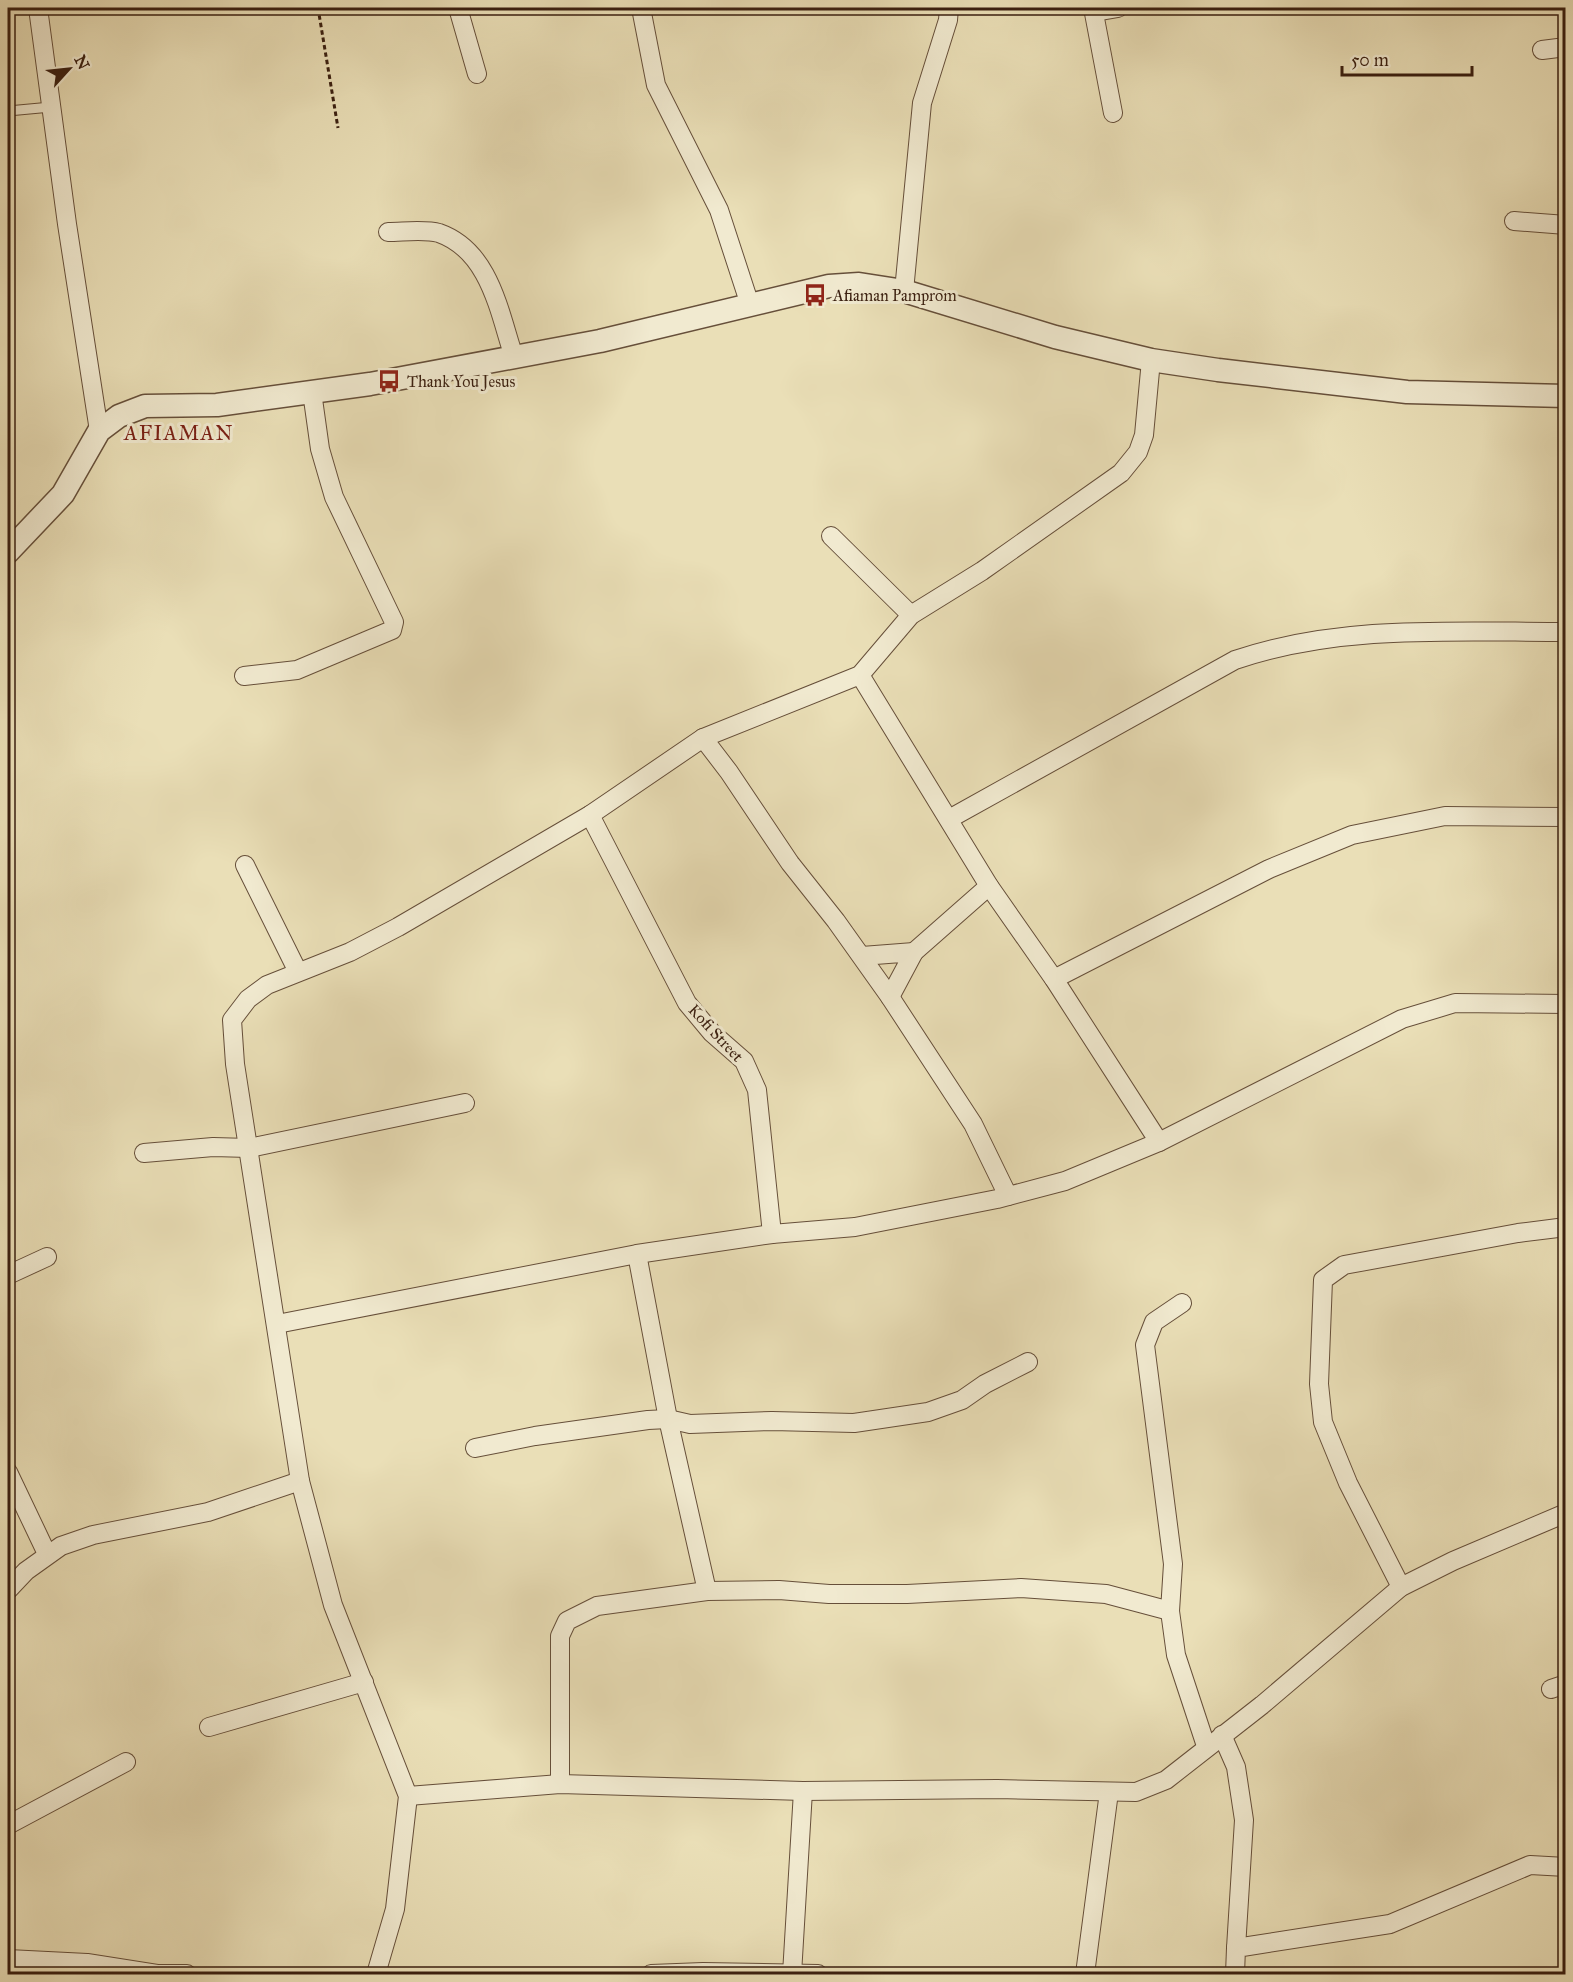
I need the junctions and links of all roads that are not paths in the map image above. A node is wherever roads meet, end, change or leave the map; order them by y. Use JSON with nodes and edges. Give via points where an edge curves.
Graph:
{"nodes":[{"id":1,"x":38,"y":8,"type":"edge"},
{"id":2,"x":458,"y":8,"type":"edge"},
{"id":3,"x":641,"y":8,"type":"edge"},
{"id":4,"x":949,"y":8,"type":"edge"},
{"id":5,"x":1118,"y":8,"type":"edge"},
{"id":6,"x":1094,"y":10,"type":"edge"},
{"id":7,"x":1566,"y":47,"type":"edge"},
{"id":8,"x":1542,"y":50,"type":"dead end"},
{"id":9,"x":477,"y":74,"type":"dead end"},
{"id":10,"x":51,"y":107,"type":"junction"},
{"id":11,"x":8,"y":111,"type":"edge"},
{"id":12,"x":1113,"y":114,"type":"dead end"},
{"id":13,"x":1514,"y":221,"type":"dead end"},
{"id":14,"x":1566,"y":225,"type":"edge"},
{"id":15,"x":388,"y":232,"type":"dead end"},
{"id":16,"x":904,"y":291,"type":"junction"},
{"id":17,"x":750,"y":305,"type":"junction"},
{"id":18,"x":514,"y":357,"type":"junction"},
{"id":19,"x":1151,"y":360,"type":"junction"},
{"id":20,"x":312,"y":392,"type":"junction"},
{"id":21,"x":1566,"y":396,"type":"edge"},
{"id":22,"x":99,"y":431,"type":"junction"},
{"id":23,"x":831,"y":536,"type":"dead end"},
{"id":24,"x":8,"y":552,"type":"edge"},
{"id":25,"x":911,"y":615,"type":"junction"},
{"id":26,"x":1566,"y":632,"type":"edge"},
{"id":27,"x":860,"y":675,"type":"junction"},
{"id":28,"x":243,"y":676,"type":"dead end"},
{"id":29,"x":703,"y":738,"type":"junction"},
{"id":30,"x":590,"y":815,"type":"junction"},
{"id":31,"x":1566,"y":817,"type":"edge"},
{"id":32,"x":949,"y":819,"type":"junction"},
{"id":33,"x":245,"y":865,"type":"dead end"},
{"id":34,"x":989,"y":886,"type":"junction"},
{"id":35,"x":914,"y":952,"type":"junction"},
{"id":36,"x":862,"y":956,"type":"junction"},
{"id":37,"x":298,"y":972,"type":"junction"},
{"id":38,"x":1054,"y":979,"type":"junction"},
{"id":39,"x":890,"y":997,"type":"junction"},
{"id":40,"x":1566,"y":1004,"type":"edge"},
{"id":41,"x":465,"y":1103,"type":"dead end"},
{"id":42,"x":1159,"y":1142,"type":"junction"},
{"id":43,"x":249,"y":1148,"type":"junction"},
{"id":44,"x":144,"y":1153,"type":"dead end"},
{"id":45,"x":1008,"y":1196,"type":"junction"},
{"id":46,"x":1566,"y":1227,"type":"edge"},
{"id":47,"x":772,"y":1234,"type":"junction"},
{"id":48,"x":638,"y":1254,"type":"junction"},
{"id":49,"x":48,"y":1257,"type":"dead end"},
{"id":50,"x":8,"y":1275,"type":"edge"},
{"id":51,"x":1182,"y":1302,"type":"dead end"},
{"id":52,"x":277,"y":1324,"type":"junction"},
{"id":53,"x":1028,"y":1362,"type":"dead end"},
{"id":54,"x":668,"y":1419,"type":"junction"},
{"id":55,"x":475,"y":1448,"type":"dead end"},
{"id":56,"x":8,"y":1472,"type":"edge"},
{"id":57,"x":300,"y":1481,"type":"junction"},
{"id":58,"x":1566,"y":1513,"type":"edge"},
{"id":59,"x":47,"y":1554,"type":"junction"},
{"id":60,"x":1401,"y":1587,"type":"junction"},
{"id":61,"x":8,"y":1590,"type":"edge"},
{"id":62,"x":707,"y":1591,"type":"junction"},
{"id":63,"x":1170,"y":1611,"type":"junction"},
{"id":64,"x":364,"y":1682,"type":"junction"},
{"id":65,"x":208,"y":1727,"type":"dead end"},
{"id":66,"x":1222,"y":1735,"type":"junction"},
{"id":67,"x":1206,"y":1746,"type":"junction"},
{"id":68,"x":126,"y":1762,"type":"dead end"},
{"id":69,"x":560,"y":1784,"type":"junction"},
{"id":70,"x":803,"y":1791,"type":"junction"},
{"id":71,"x":1109,"y":1792,"type":"junction"},
{"id":72,"x":408,"y":1796,"type":"junction"},
{"id":73,"x":8,"y":1825,"type":"edge"},
{"id":74,"x":1566,"y":1867,"type":"edge"},
{"id":75,"x":1236,"y":1948,"type":"junction"},
{"id":76,"x":8,"y":1959,"type":"edge"},
{"id":77,"x":703,"y":1973,"type":"edge"},
{"id":78,"x":168,"y":1974,"type":"edge"},
{"id":79,"x":187,"y":1974,"type":"edge"},
{"id":80,"x":376,"y":1974,"type":"edge"},
{"id":81,"x":651,"y":1974,"type":"edge"},
{"id":82,"x":792,"y":1974,"type":"edge"},
{"id":83,"x":818,"y":1974,"type":"edge"},
{"id":84,"x":1085,"y":1974,"type":"edge"},
{"id":85,"x":1235,"y":1974,"type":"edge"}],
"edges":[{"from":1,"to":10,"type":"street"},
{"from":2,"to":9,"type":"street"},
{"from":3,"to":17,"type":"street","via":[[656,85],[719,210]]},
{"from":4,"to":16,"type":"street","via":[[922,103]]},
{"from":5,"to":6,"type":"street"},
{"from":6,"to":12,"type":"street"},
{"from":7,"to":8,"type":"street"},
{"from":10,"to":11,"type":"lane"},
{"from":10,"to":22,"type":"street"},
{"from":13,"to":14,"type":"street"},
{"from":15,"to":18,"type":"street","via":[[438,233],[462,245],[488,276]]},
{"from":16,"to":17,"type":"street","via":[[859,284],[829,286]]},
{"from":16,"to":19,"type":"street","via":[[1055,337]]},
{"from":17,"to":18,"type":"street"},
{"from":18,"to":20,"type":"street"},
{"from":19,"to":21,"type":"street","via":[[1407,392]]},
{"from":19,"to":25,"type":"street","via":[[1144,435],[1138,452],[1121,473],[982,572]]},
{"from":20,"to":22,"type":"street","via":[[217,405],[145,406],[119,416]]},
{"from":20,"to":28,"type":"street","via":[[320,449],[334,497],[394,622],[392,630],[297,670]]},
{"from":22,"to":24,"type":"street","via":[[63,494]]},
{"from":23,"to":25,"type":"street"},
{"from":25,"to":27,"type":"street"},
{"from":26,"to":32,"type":"street","via":[[1398,632],[1263,650],[1235,660]]},
{"from":27,"to":29,"type":"street"},
{"from":27,"to":32,"type":"street"},
{"from":29,"to":30,"type":"street"},
{"from":29,"to":36,"type":"street","via":[[790,863]]},
{"from":30,"to":37,"type":"street","via":[[398,927],[350,952]]},
{"from":30,"to":47,"type":"street","name":"Kofi Street","via":[[687,1004],[744,1061],[757,1090]]},
{"from":31,"to":38,"type":"street","via":[[1445,816],[1352,835],[1269,869]]},
{"from":32,"to":34,"type":"street"},
{"from":33,"to":37,"type":"street"},
{"from":34,"to":35,"type":"street"},
{"from":34,"to":38,"type":"street"},
{"from":35,"to":36,"type":"street"},
{"from":35,"to":39,"type":"street"},
{"from":36,"to":39,"type":"street"},
{"from":37,"to":43,"type":"street","via":[[267,985],[248,999],[232,1020]]},
{"from":38,"to":42,"type":"street"},
{"from":39,"to":45,"type":"street","via":[[973,1124]]},
{"from":40,"to":42,"type":"street","via":[[1455,1003],[1402,1019]]},
{"from":41,"to":43,"type":"street"},
{"from":42,"to":45,"type":"street","via":[[1065,1180]]},
{"from":43,"to":44,"type":"street","via":[[202,1147]]},
{"from":43,"to":52,"type":"street"},
{"from":45,"to":47,"type":"street","via":[[855,1227]]},
{"from":46,"to":60,"type":"street","via":[[1344,1265],[1323,1280],[1319,1384],[1323,1422],[1348,1483]]},
{"from":47,"to":48,"type":"street"},
{"from":48,"to":52,"type":"street"},
{"from":48,"to":54,"type":"street"},
{"from":49,"to":50,"type":"street"},
{"from":51,"to":63,"type":"street","via":[[1154,1322],[1145,1345],[1173,1564]]},
{"from":52,"to":57,"type":"street"},
{"from":53,"to":54,"type":"street","via":[[962,1400],[928,1412],[854,1423],[772,1420],[690,1424]]},
{"from":54,"to":55,"type":"street"},
{"from":54,"to":62,"type":"street"},
{"from":56,"to":59,"type":"street"},
{"from":57,"to":59,"type":"street","via":[[208,1512],[93,1535]]},
{"from":57,"to":64,"type":"street","via":[[333,1605]]},
{"from":58,"to":60,"type":"street"},
{"from":59,"to":61,"type":"street"},
{"from":60,"to":66,"type":"street"},
{"from":62,"to":63,"type":"street","via":[[907,1594],[1021,1588],[1106,1594]]},
{"from":62,"to":69,"type":"street","via":[[597,1606],[567,1621],[560,1636]]},
{"from":63,"to":67,"type":"street","via":[[1176,1655]]},
{"from":64,"to":65,"type":"street"},
{"from":64,"to":72,"type":"street"},
{"from":66,"to":67,"type":"street"},
{"from":66,"to":75,"type":"street","via":[[1236,1767],[1244,1820]]},
{"from":67,"to":71,"type":"street","via":[[1167,1780],[1136,1792]]},
{"from":68,"to":73,"type":"street"},
{"from":69,"to":70,"type":"street"},
{"from":69,"to":72,"type":"street"},
{"from":70,"to":71,"type":"street"},
{"from":70,"to":82,"type":"street"},
{"from":71,"to":84,"type":"street"},
{"from":72,"to":80,"type":"street","via":[[395,1909]]},
{"from":74,"to":75,"type":"street","via":[[1530,1865],[1390,1924]]},
{"from":75,"to":85,"type":"street"},
{"from":76,"to":78,"type":"street","via":[[87,1963]]},
{"from":77,"to":81,"type":"street"},
{"from":77,"to":82,"type":"street"},
{"from":78,"to":79,"type":"street"},
{"from":82,"to":83,"type":"street"}]}
